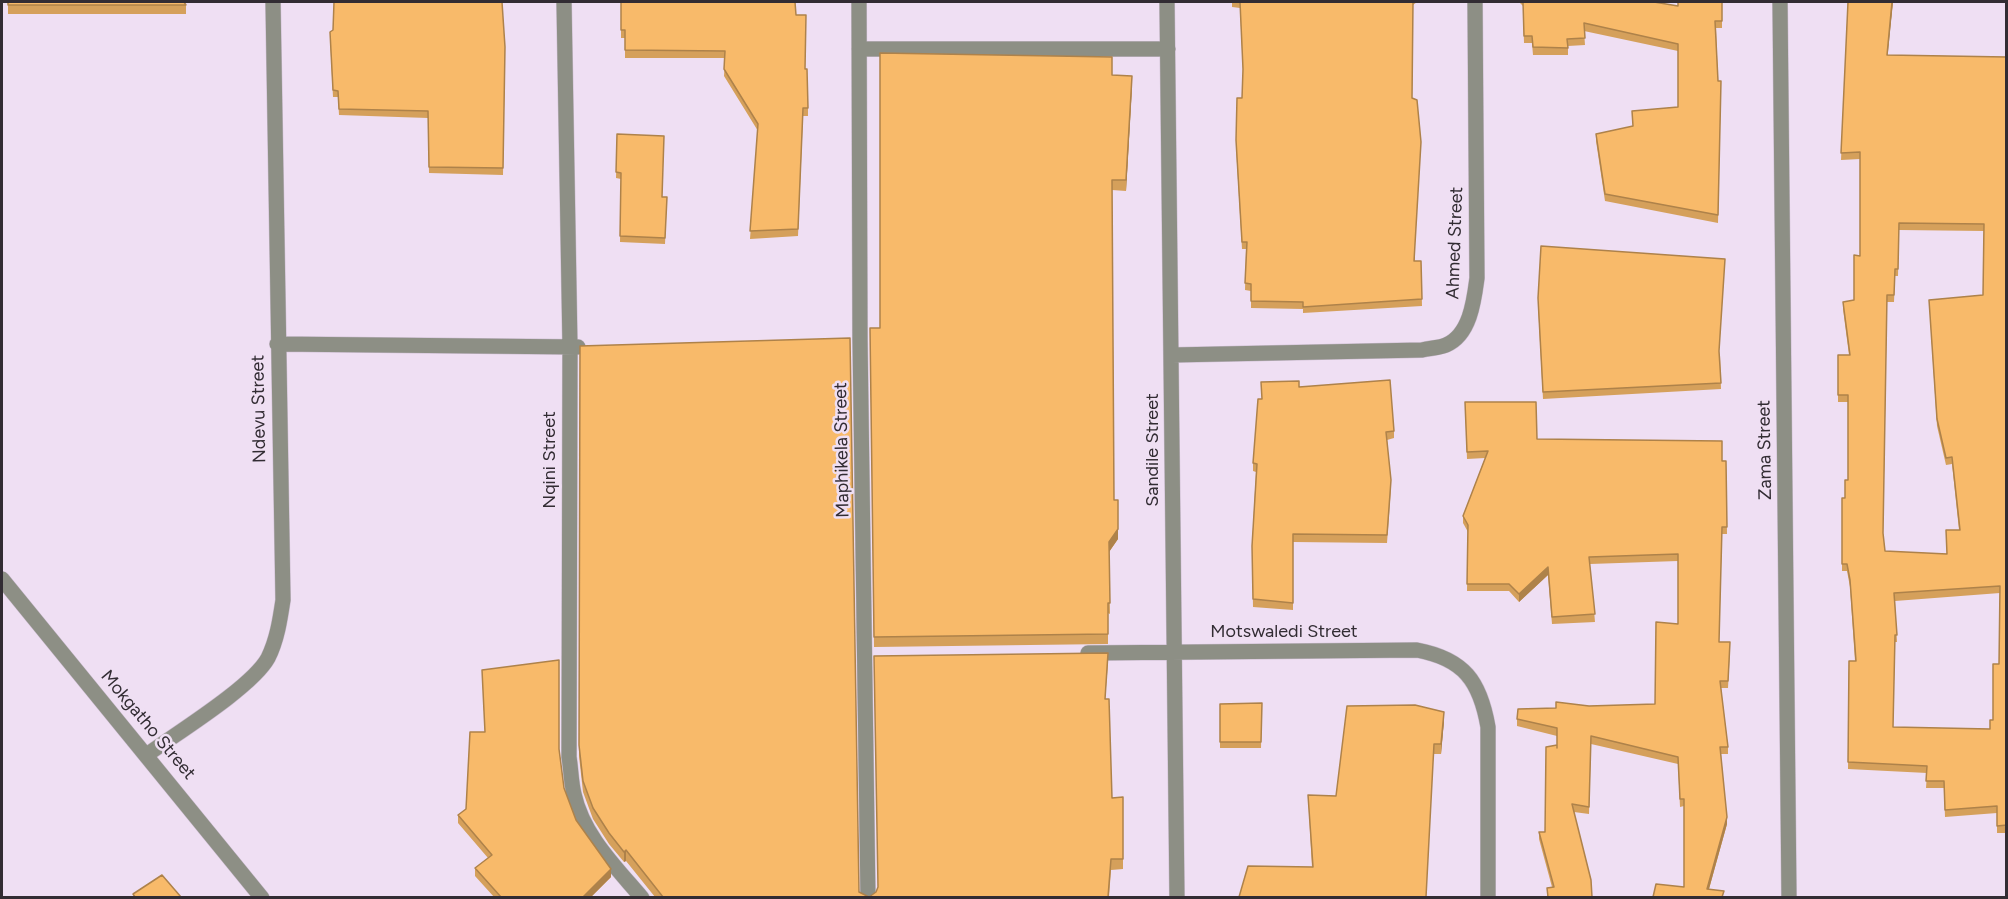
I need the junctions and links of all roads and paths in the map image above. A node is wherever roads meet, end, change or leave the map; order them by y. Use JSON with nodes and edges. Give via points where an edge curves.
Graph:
{"nodes":[{"id":1,"x":273,"y":2,"type":"edge"},
{"id":2,"x":564,"y":2,"type":"edge"},
{"id":3,"x":859,"y":2,"type":"edge"},
{"id":4,"x":1167,"y":2,"type":"edge"},
{"id":5,"x":1475,"y":2,"type":"edge"},
{"id":6,"x":1780,"y":2,"type":"edge"},
{"id":7,"x":859,"y":49,"type":"junction"},
{"id":8,"x":1168,"y":49,"type":"junction"},
{"id":9,"x":841,"y":339,"type":"edge"},
{"id":10,"x":860,"y":339,"type":"junction"},
{"id":11,"x":277,"y":344,"type":"junction"},
{"id":12,"x":594,"y":346,"type":"edge"},
{"id":13,"x":570,"y":347,"type":"junction"},
{"id":14,"x":1172,"y":355,"type":"junction"},
{"id":15,"x":2,"y":579,"type":"edge"},
{"id":16,"x":1173,"y":652,"type":"junction"},
{"id":17,"x":1066,"y":654,"type":"edge"},
{"id":18,"x":148,"y":754,"type":"junction"},
{"id":19,"x":262,"y":897,"type":"edge"},
{"id":20,"x":642,"y":897,"type":"edge"},
{"id":21,"x":868,"y":897,"type":"edge"},
{"id":22,"x":1177,"y":897,"type":"edge"},
{"id":23,"x":1488,"y":897,"type":"edge"},
{"id":24,"x":1789,"y":897,"type":"edge"}],
"edges":[{"from":1,"to":11,"type":"street","name":"Ndevu Street"},
{"from":2,"to":13,"type":"street","name":"Nqini Street"},
{"from":3,"to":7,"type":"street","name":"Maphikela Street"},
{"from":4,"to":8,"type":"street","name":"Sandile Street"},
{"from":5,"to":14,"type":"street","name":"Ahmed Street","via":[[1477,278],[1474,308],[1461,331],[1447,344],[1422,350]]},
{"from":6,"to":24,"type":"street","name":"Zama Street"},
{"from":7,"to":8,"type":"street"},
{"from":7,"to":10,"type":"street","name":"Maphikela Street"},
{"from":8,"to":14,"type":"street","name":"Sandile Street"},
{"from":9,"to":10,"type":"street"},
{"from":10,"to":21,"type":"street","name":"Maphikela Street","via":[[871,656]]},
{"from":11,"to":13,"type":"street"},
{"from":11,"to":18,"type":"street","name":"Ndevu Street","via":[[283,600],[278,632],[267,659],[248,681]]},
{"from":12,"to":13,"type":"street"},
{"from":13,"to":20,"type":"street","name":"Nqini Street","via":[[569,757],[574,795],[596,843]]},
{"from":14,"to":16,"type":"street","name":"Sandile Street"},
{"from":15,"to":18,"type":"street","name":"Mokgatho Street"},
{"from":16,"to":17,"type":"street","name":"Motswaledi Street"},
{"from":16,"to":22,"type":"street","name":"Sandile Street"},
{"from":16,"to":23,"type":"street","name":"Motswaledi Street","via":[[1417,650],[1442,655],[1460,667],[1484,700],[1488,727]]},
{"from":18,"to":19,"type":"street","name":"Mokgatho Street"}]}
